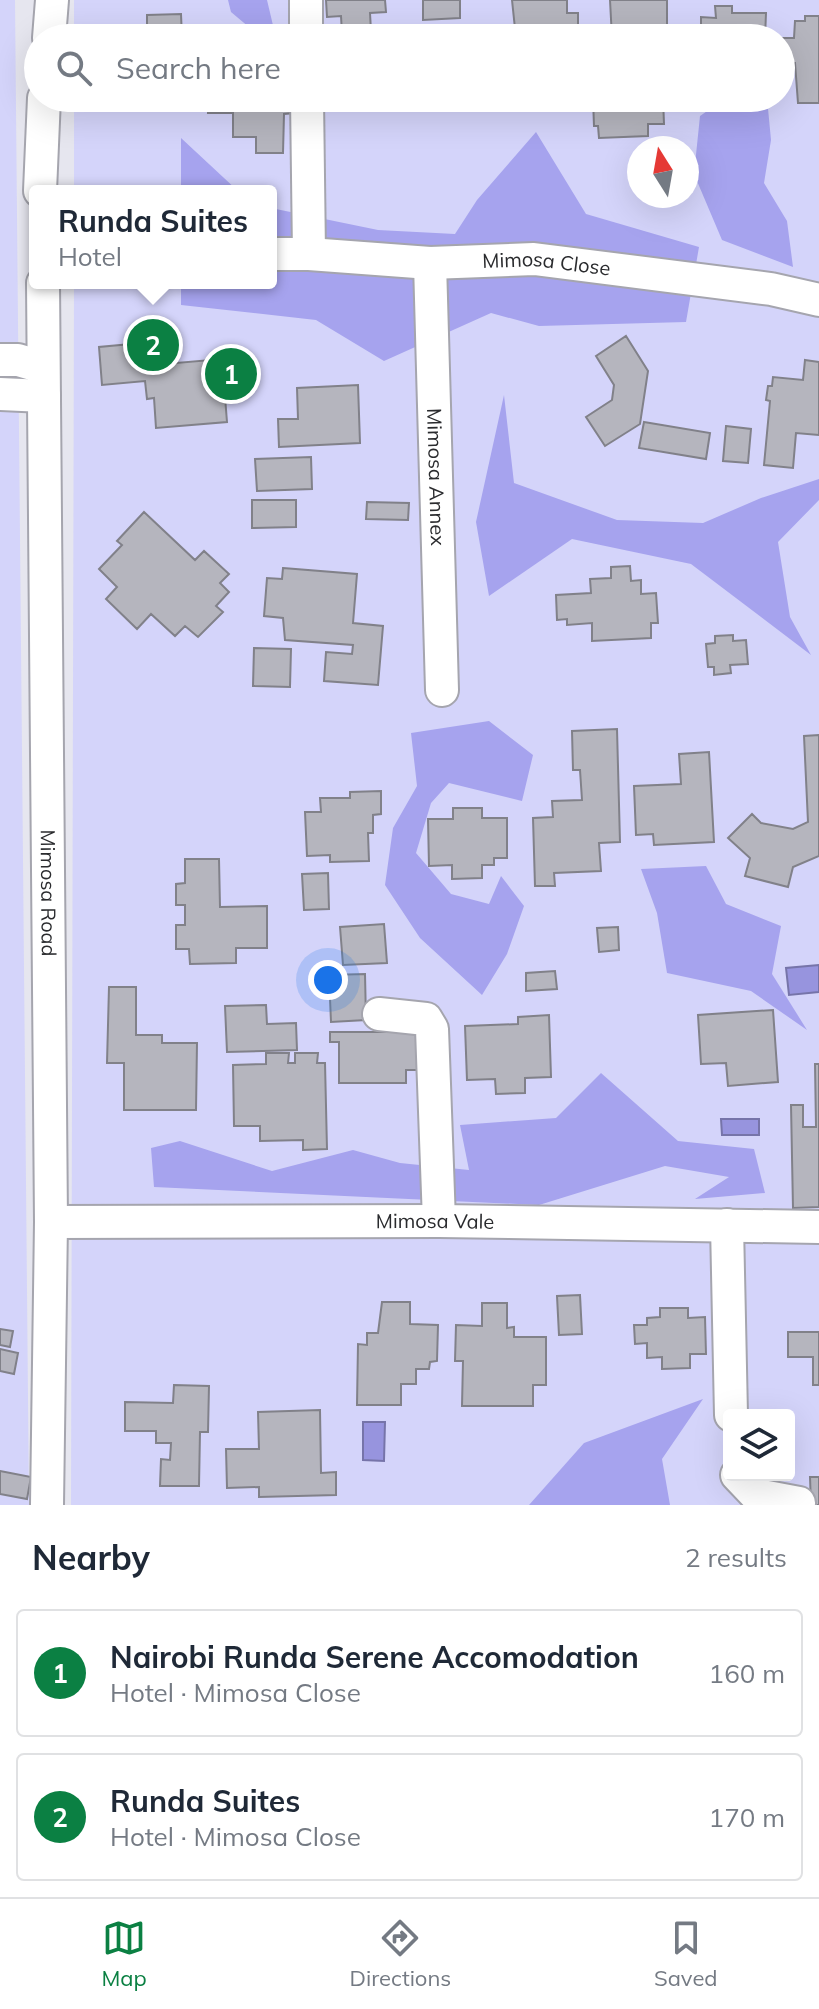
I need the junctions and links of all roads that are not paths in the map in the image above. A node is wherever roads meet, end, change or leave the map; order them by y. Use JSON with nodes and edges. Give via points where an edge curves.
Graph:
{"nodes":[{"id":1,"x":52,"y":0,"type":"edge"},
{"id":2,"x":306,"y":0,"type":"edge"},
{"id":3,"x":50,"y":24,"type":"edge"},
{"id":4,"x":306,"y":24,"type":"edge"},
{"id":5,"x":43,"y":112,"type":"edge"},
{"id":6,"x":307,"y":112,"type":"edge"},
{"id":7,"x":40,"y":185,"type":"edge"},
{"id":8,"x":277,"y":254,"type":"edge"},
{"id":9,"x":309,"y":254,"type":"junction"},
{"id":10,"x":430,"y":263,"type":"junction"},
{"id":11,"x":42,"y":289,"type":"edge"},
{"id":12,"x":819,"y":300,"type":"edge"},
{"id":13,"x":0,"y":360,"type":"edge"},
{"id":14,"x":29,"y":389,"type":"edge"},
{"id":15,"x":442,"y":690,"type":"dead end"},
{"id":16,"x":379,"y":1014,"type":"dead end"},
{"id":17,"x":439,"y":1221,"type":"junction"},
{"id":18,"x":51,"y":1222,"type":"junction"},
{"id":19,"x":727,"y":1225,"type":"junction"},
{"id":20,"x":819,"y":1227,"type":"edge"},
{"id":21,"x":731,"y":1409,"type":"edge"},
{"id":22,"x":743,"y":1481,"type":"edge"},
{"id":23,"x":799,"y":1503,"type":"dead end"},
{"id":24,"x":47,"y":1505,"type":"edge"}],
"edges":[{"from":1,"to":3,"type":"street"},
{"from":2,"to":4,"type":"street"},
{"from":5,"to":7,"type":"street"},
{"from":6,"to":9,"type":"street"},
{"from":8,"to":9,"type":"street","name":"Mimosa Close"},
{"from":9,"to":10,"type":"street","name":"Mimosa Close"},
{"from":10,"to":12,"type":"street","name":"Mimosa Close","via":[[534,259],[771,289]]},
{"from":10,"to":15,"type":"street","name":"Mimosa Annex"},
{"from":11,"to":14,"type":"street","name":"Mimosa Road"},
{"from":13,"to":14,"type":"street","via":[[18,360]]},
{"from":14,"to":18,"type":"street","name":"Mimosa Road","via":[[46,492]]},
{"from":16,"to":17,"type":"street","via":[[416,1016],[432,1029]]},
{"from":17,"to":18,"type":"street","name":"Mimosa Vale"},
{"from":17,"to":19,"type":"street","name":"Mimosa Vale"},
{"from":18,"to":24,"type":"street","name":"Mimosa Road"},
{"from":19,"to":20,"type":"street","name":"Mimosa Vale"},
{"from":19,"to":21,"type":"street"},
{"from":22,"to":23,"type":"street","via":[[756,1495]]}]}
